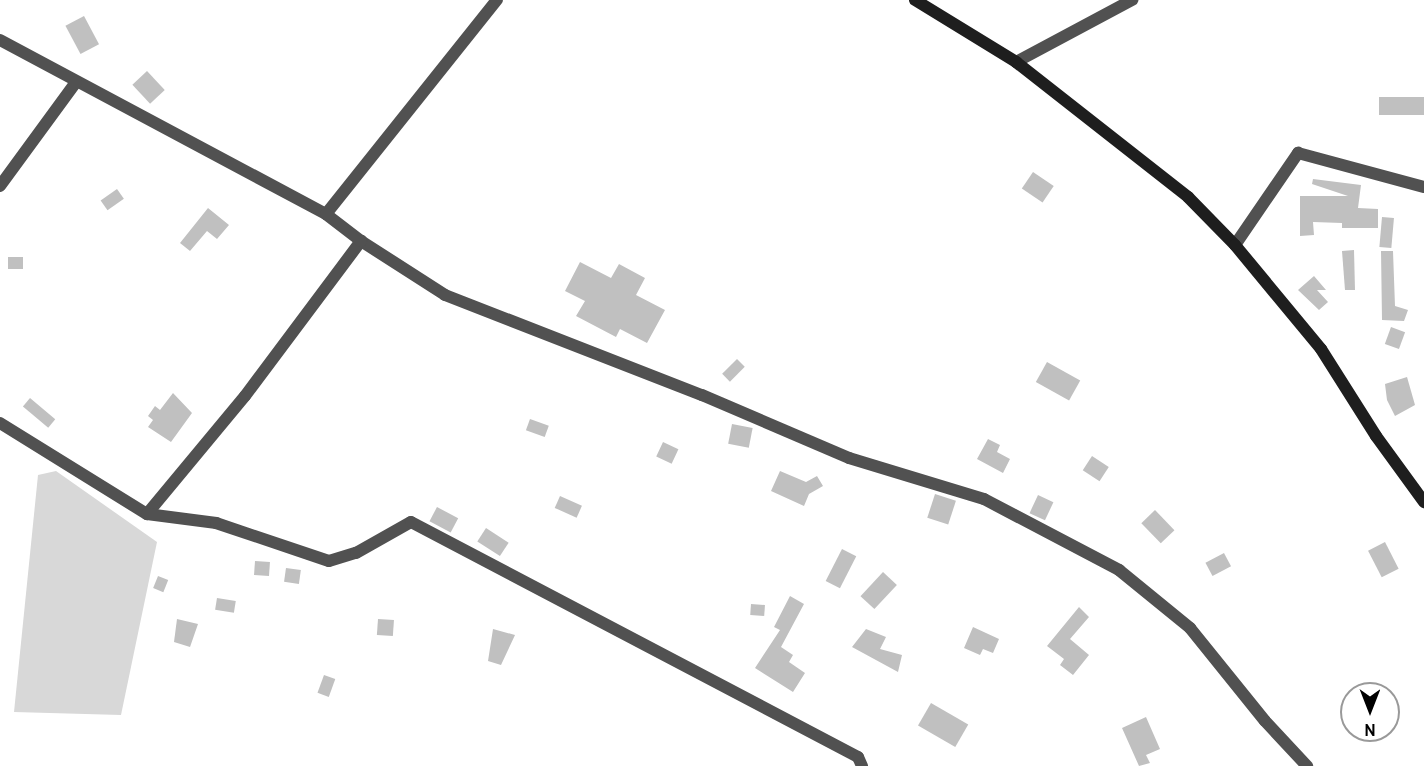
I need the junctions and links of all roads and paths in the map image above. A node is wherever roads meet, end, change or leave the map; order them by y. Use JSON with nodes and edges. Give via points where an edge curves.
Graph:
{"nodes":[{"id":1,"x":497,"y":0,"type":"edge"},
{"id":2,"x":915,"y":0,"type":"edge"},
{"id":3,"x":1132,"y":0,"type":"edge"},
{"id":4,"x":0,"y":40,"type":"edge"},
{"id":5,"x":1016,"y":62,"type":"junction"},
{"id":6,"x":76,"y":82,"type":"junction"},
{"id":7,"x":0,"y":186,"type":"edge"},
{"id":8,"x":1424,"y":187,"type":"edge"},
{"id":9,"x":326,"y":214,"type":"junction"},
{"id":10,"x":361,"y":241,"type":"junction"},
{"id":11,"x":1235,"y":245,"type":"junction"},
{"id":12,"x":0,"y":423,"type":"edge"},
{"id":13,"x":1424,"y":502,"type":"edge"},
{"id":14,"x":147,"y":514,"type":"junction"},
{"id":15,"x":862,"y":766,"type":"edge"},
{"id":16,"x":1307,"y":766,"type":"edge"}],
"edges":[{"from":1,"to":9,"type":"street"},
{"from":2,"to":5,"type":"main road"},
{"from":3,"to":5,"type":"street"},
{"from":4,"to":6,"type":"street"},
{"from":5,"to":11,"type":"main road","via":[[1188,197]]},
{"from":6,"to":7,"type":"street"},
{"from":6,"to":9,"type":"street"},
{"from":8,"to":11,"type":"street","via":[[1298,153]]},
{"from":9,"to":10,"type":"street"},
{"from":10,"to":14,"type":"street","via":[[245,396]]},
{"from":10,"to":16,"type":"street","via":[[445,295],[702,395],[849,458],[984,499],[1119,570],[1190,628]]},
{"from":11,"to":13,"type":"main road","via":[[1321,349]]},
{"from":12,"to":14,"type":"street"},
{"from":14,"to":15,"type":"street","via":[[216,524],[329,561],[356,553],[411,522],[858,757]]}]}
